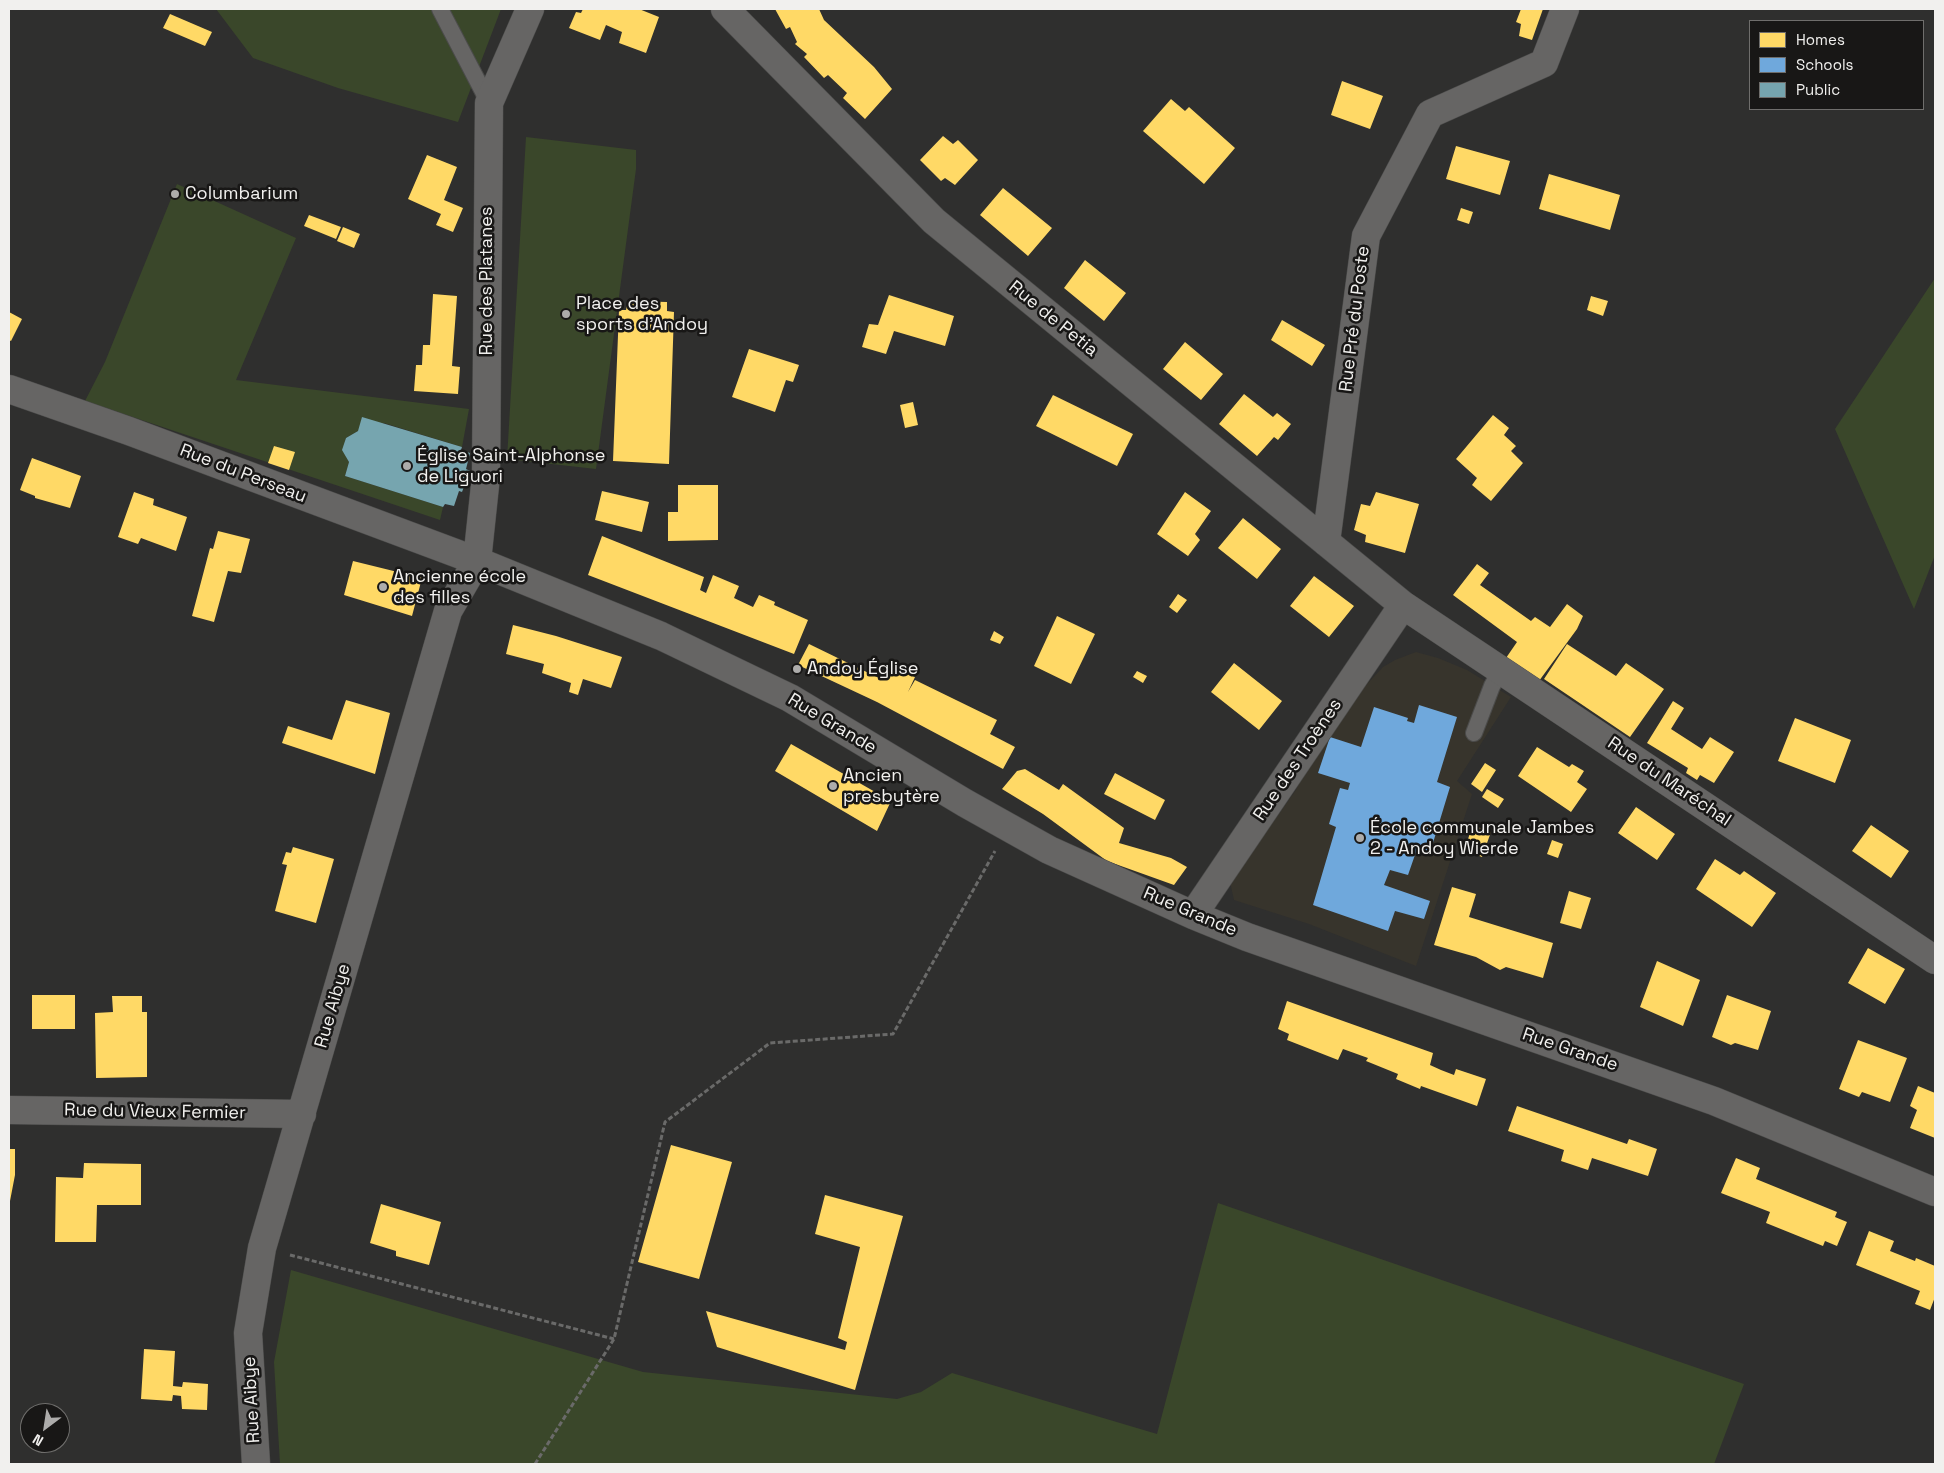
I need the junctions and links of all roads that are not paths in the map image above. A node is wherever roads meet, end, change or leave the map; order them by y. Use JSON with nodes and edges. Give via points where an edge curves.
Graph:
{"nodes":[{"id":1,"x":440,"y":9,"type":"edge"},
{"id":2,"x":530,"y":9,"type":"edge"},
{"id":3,"x":725,"y":9,"type":"edge"},
{"id":4,"x":1565,"y":9,"type":"edge"},
{"id":5,"x":489,"y":103,"type":"junction"},
{"id":6,"x":9,"y":389,"type":"edge"},
{"id":7,"x":1326,"y":542,"type":"junction"},
{"id":8,"x":477,"y":560,"type":"junction"},
{"id":9,"x":1403,"y":605,"type":"junction"},
{"id":10,"x":1501,"y":670,"type":"junction"},
{"id":11,"x":1474,"y":732,"type":"dead end"},
{"id":12,"x":1193,"y":915,"type":"junction"},
{"id":13,"x":1935,"y":960,"type":"edge"},
{"id":14,"x":9,"y":1110,"type":"edge"},
{"id":15,"x":302,"y":1114,"type":"junction"},
{"id":16,"x":1935,"y":1192,"type":"edge"},
{"id":17,"x":256,"y":1464,"type":"edge"}],
"edges":[{"from":1,"to":5,"type":"lane"},
{"from":2,"to":5,"type":"street","name":"Rue des Platanes"},
{"from":3,"to":7,"type":"street","name":"Rue de Petia","via":[[934,221]]},
{"from":4,"to":7,"type":"street","name":"Rue Pré du Poste","via":[[1544,63],[1430,114],[1366,236]]},
{"from":5,"to":8,"type":"street","name":"Rue des Platanes","via":[[486,476]]},
{"from":6,"to":8,"type":"street","name":"Rue du Perseau"},
{"from":7,"to":9,"type":"street","name":"Rue de Petia"},
{"from":8,"to":12,"type":"street","name":"Rue Grande","via":[[661,636],[790,698],[1007,828]]},
{"from":8,"to":15,"type":"street","name":"Rue Aibye","via":[[448,611]]},
{"from":9,"to":10,"type":"street","name":"Rue du Maréchal"},
{"from":9,"to":12,"type":"street","name":"Rue des Troènes"},
{"from":10,"to":11,"type":"lane"},
{"from":10,"to":13,"type":"street","name":"Rue du Maréchal"},
{"from":12,"to":16,"type":"street","name":"Rue Grande","via":[[1247,937],[1714,1101]]},
{"from":14,"to":15,"type":"street","name":"Rue du Vieux Fermier"},
{"from":15,"to":17,"type":"street","name":"Rue Aibye","via":[[262,1248],[248,1333]]}]}
